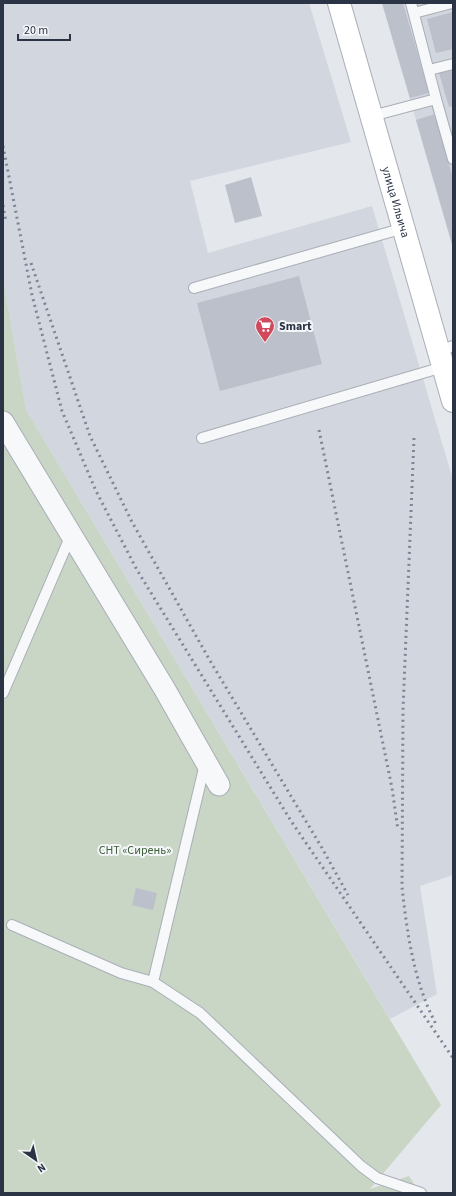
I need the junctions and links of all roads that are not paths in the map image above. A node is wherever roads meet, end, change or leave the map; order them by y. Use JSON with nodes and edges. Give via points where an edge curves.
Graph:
{"nodes":[{"id":1,"x":339,"y":3,"type":"edge"},
{"id":2,"x":411,"y":3,"type":"edge"},
{"id":3,"x":452,"y":3,"type":"edge"},
{"id":4,"x":414,"y":13,"type":"junction"},
{"id":5,"x":453,"y":64,"type":"edge"},
{"id":6,"x":429,"y":70,"type":"junction"},
{"id":7,"x":436,"y":99,"type":"junction"},
{"id":8,"x":372,"y":116,"type":"junction"},
{"id":9,"x":448,"y":124,"type":"edge"},
{"id":10,"x":453,"y":159,"type":"edge"},
{"id":11,"x":404,"y":228,"type":"junction"},
{"id":12,"x":194,"y":288,"type":"dead end"},
{"id":13,"x":445,"y":355,"type":"edge"},
{"id":14,"x":453,"y":401,"type":"edge"},
{"id":15,"x":3,"y":422,"type":"edge"},
{"id":16,"x":202,"y":438,"type":"dead end"},
{"id":17,"x":71,"y":535,"type":"junction"},
{"id":18,"x":3,"y":693,"type":"edge"},
{"id":19,"x":206,"y":761,"type":"junction"},
{"id":20,"x":219,"y":785,"type":"dead end"},
{"id":21,"x":12,"y":925,"type":"dead end"},
{"id":22,"x":153,"y":982,"type":"junction"},
{"id":23,"x":421,"y":1193,"type":"edge"}],
"edges":[{"from":1,"to":8,"type":"main road","name":"улица Ильича"},
{"from":2,"to":4,"type":"lane"},
{"from":3,"to":4,"type":"lane"},
{"from":4,"to":6,"type":"lane"},
{"from":5,"to":6,"type":"lane"},
{"from":6,"to":7,"type":"lane"},
{"from":7,"to":8,"type":"lane"},
{"from":7,"to":9,"type":"lane"},
{"from":8,"to":11,"type":"main road","name":"улица Ильича"},
{"from":9,"to":10,"type":"lane"},
{"from":11,"to":12,"type":"lane"},
{"from":11,"to":13,"type":"main road","name":"улица Ильича"},
{"from":13,"to":14,"type":"main road","name":"улица Ильича"},
{"from":13,"to":16,"type":"lane"},
{"from":15,"to":17,"type":"street"},
{"from":17,"to":18,"type":"lane"},
{"from":17,"to":19,"type":"street"},
{"from":19,"to":20,"type":"street"},
{"from":19,"to":22,"type":"lane"},
{"from":21,"to":22,"type":"lane","via":[[121,973]]},
{"from":22,"to":23,"type":"lane","via":[[200,1013],[361,1166],[377,1178]]}]}
